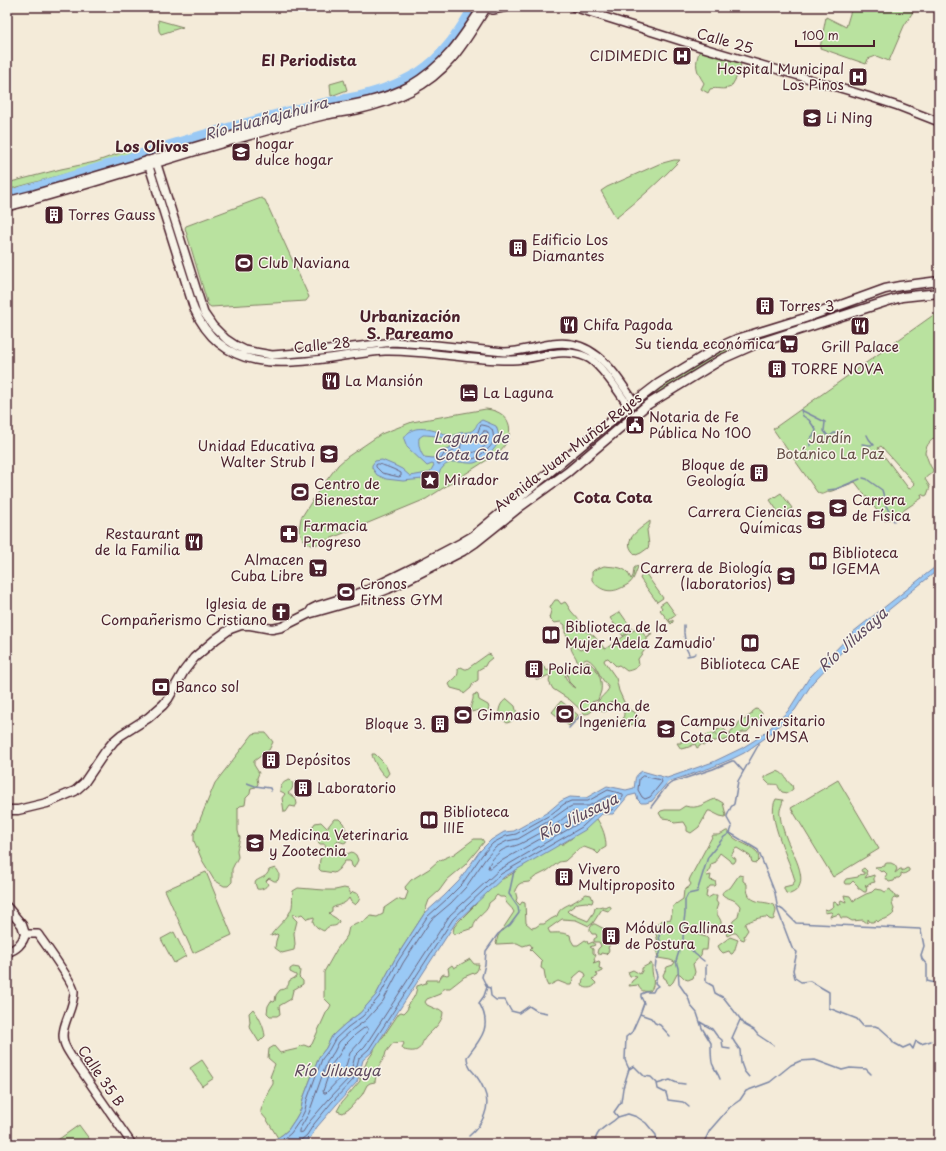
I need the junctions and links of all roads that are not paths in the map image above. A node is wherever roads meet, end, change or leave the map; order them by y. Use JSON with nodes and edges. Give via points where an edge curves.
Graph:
{"nodes":[{"id":1,"x":485,"y":7,"type":"edge"},
{"id":2,"x":508,"y":7,"type":"edge"},
{"id":3,"x":573,"y":7,"type":"edge"},
{"id":4,"x":939,"y":122,"type":"edge"},
{"id":5,"x":156,"y":161,"type":"junction"},
{"id":6,"x":148,"y":163,"type":"junction"},
{"id":7,"x":7,"y":201,"type":"edge"},
{"id":8,"x":7,"y":207,"type":"edge"},
{"id":9,"x":193,"y":277,"type":"junction"},
{"id":10,"x":186,"y":280,"type":"junction"},
{"id":11,"x":939,"y":281,"type":"edge"},
{"id":12,"x":900,"y":286,"type":"junction"},
{"id":13,"x":939,"y":293,"type":"edge"},
{"id":14,"x":902,"y":297,"type":"junction"},
{"id":15,"x":204,"y":313,"type":"junction"},
{"id":16,"x":197,"y":316,"type":"junction"},
{"id":17,"x":384,"y":342,"type":"junction"},
{"id":18,"x":385,"y":351,"type":"junction"},
{"id":19,"x":504,"y":352,"type":"junction"},
{"id":20,"x":589,"y":353,"type":"junction"},
{"id":21,"x":255,"y":356,"type":"junction"},
{"id":22,"x":313,"y":356,"type":"junction"},
{"id":23,"x":504,"y":360,"type":"junction"},
{"id":24,"x":632,"y":405,"type":"junction"},
{"id":25,"x":634,"y":415,"type":"junction"},
{"id":26,"x":379,"y":589,"type":"junction"},
{"id":27,"x":7,"y":810,"type":"edge"},
{"id":28,"x":7,"y":907,"type":"edge"},
{"id":29,"x":25,"y":934,"type":"junction"},
{"id":30,"x":7,"y":952,"type":"edge"},
{"id":31,"x":132,"y":1144,"type":"edge"}],
"edges":[{"from":1,"to":2,"type":"main road","via":[[493,10]]},
{"from":1,"to":5,"type":"main road","via":[[451,52],[434,69],[408,86],[364,102],[308,113]]},
{"from":3,"to":4,"type":"main road","name":"Calle 25","via":[[867,96]]},
{"from":5,"to":6,"type":"main road"},
{"from":5,"to":9,"type":"main road","name":"Calle 28"},
{"from":6,"to":7,"type":"main road"},
{"from":6,"to":8,"type":"main road"},
{"from":6,"to":10,"type":"main road","name":"Calle 28"},
{"from":9,"to":10,"type":"main road"},
{"from":9,"to":15,"type":"main road","name":"Calle 28"},
{"from":10,"to":16,"type":"main road","name":"Calle 28"},
{"from":11,"to":12,"type":"main road","name":"Avenida Juan Muñoz Reyes"},
{"from":12,"to":14,"type":"main road"},
{"from":12,"to":24,"type":"main road","name":"Avenida Juan Muñoz Reyes","via":[[723,345],[658,384]]},
{"from":13,"to":14,"type":"main road","name":"Avenida Juan Muñoz Reyes"},
{"from":14,"to":25,"type":"main road","name":"Avenida Juan Muñoz Reyes","via":[[827,320],[722,359]]},
{"from":15,"to":16,"type":"main road"},
{"from":15,"to":21,"type":"main road","name":"Calle 28","via":[[226,339]]},
{"from":16,"to":21,"type":"main road","name":"Calle 28","via":[[207,332],[226,349],[240,356]]},
{"from":17,"to":18,"type":"main road"},
{"from":17,"to":19,"type":"main road","name":"Calle 28","via":[[436,344]]},
{"from":17,"to":22,"type":"main road","name":"Calle 28"},
{"from":18,"to":22,"type":"main road","name":"Calle 28"},
{"from":18,"to":23,"type":"main road","name":"Calle 28"},
{"from":19,"to":20,"type":"main road","name":"Calle 28","via":[[553,343],[574,344]]},
{"from":19,"to":23,"type":"main road"},
{"from":20,"to":23,"type":"main road","name":"Calle 28","via":[[565,352]]},
{"from":20,"to":24,"type":"main road","name":"Calle 28","via":[[598,360],[603,372]]},
{"from":21,"to":22,"type":"main road","name":"Calle 28","via":[[270,362],[289,362]]},
{"from":24,"to":25,"type":"main road"},
{"from":24,"to":26,"type":"main road","name":"Avenida Juan Muñoz Reyes","via":[[473,536]]},
{"from":25,"to":26,"type":"main road","name":"Avenida Juan Muñoz Reyes","via":[[568,472],[475,543],[408,579]]},
{"from":26,"to":27,"type":"main road","name":"Avenida Juan Muñoz Reyes","via":[[318,606],[282,627],[272,629],[241,625],[230,629],[194,658],[163,705],[114,741],[84,783],[75,791],[47,803]]},
{"from":28,"to":29,"type":"main road","via":[[22,925]]},
{"from":29,"to":30,"type":"main road","via":[[21,944]]},
{"from":29,"to":31,"type":"main road","name":"Calle 35 B","via":[[38,934],[74,989],[72,1008],[63,1030],[63,1041]]}]}
